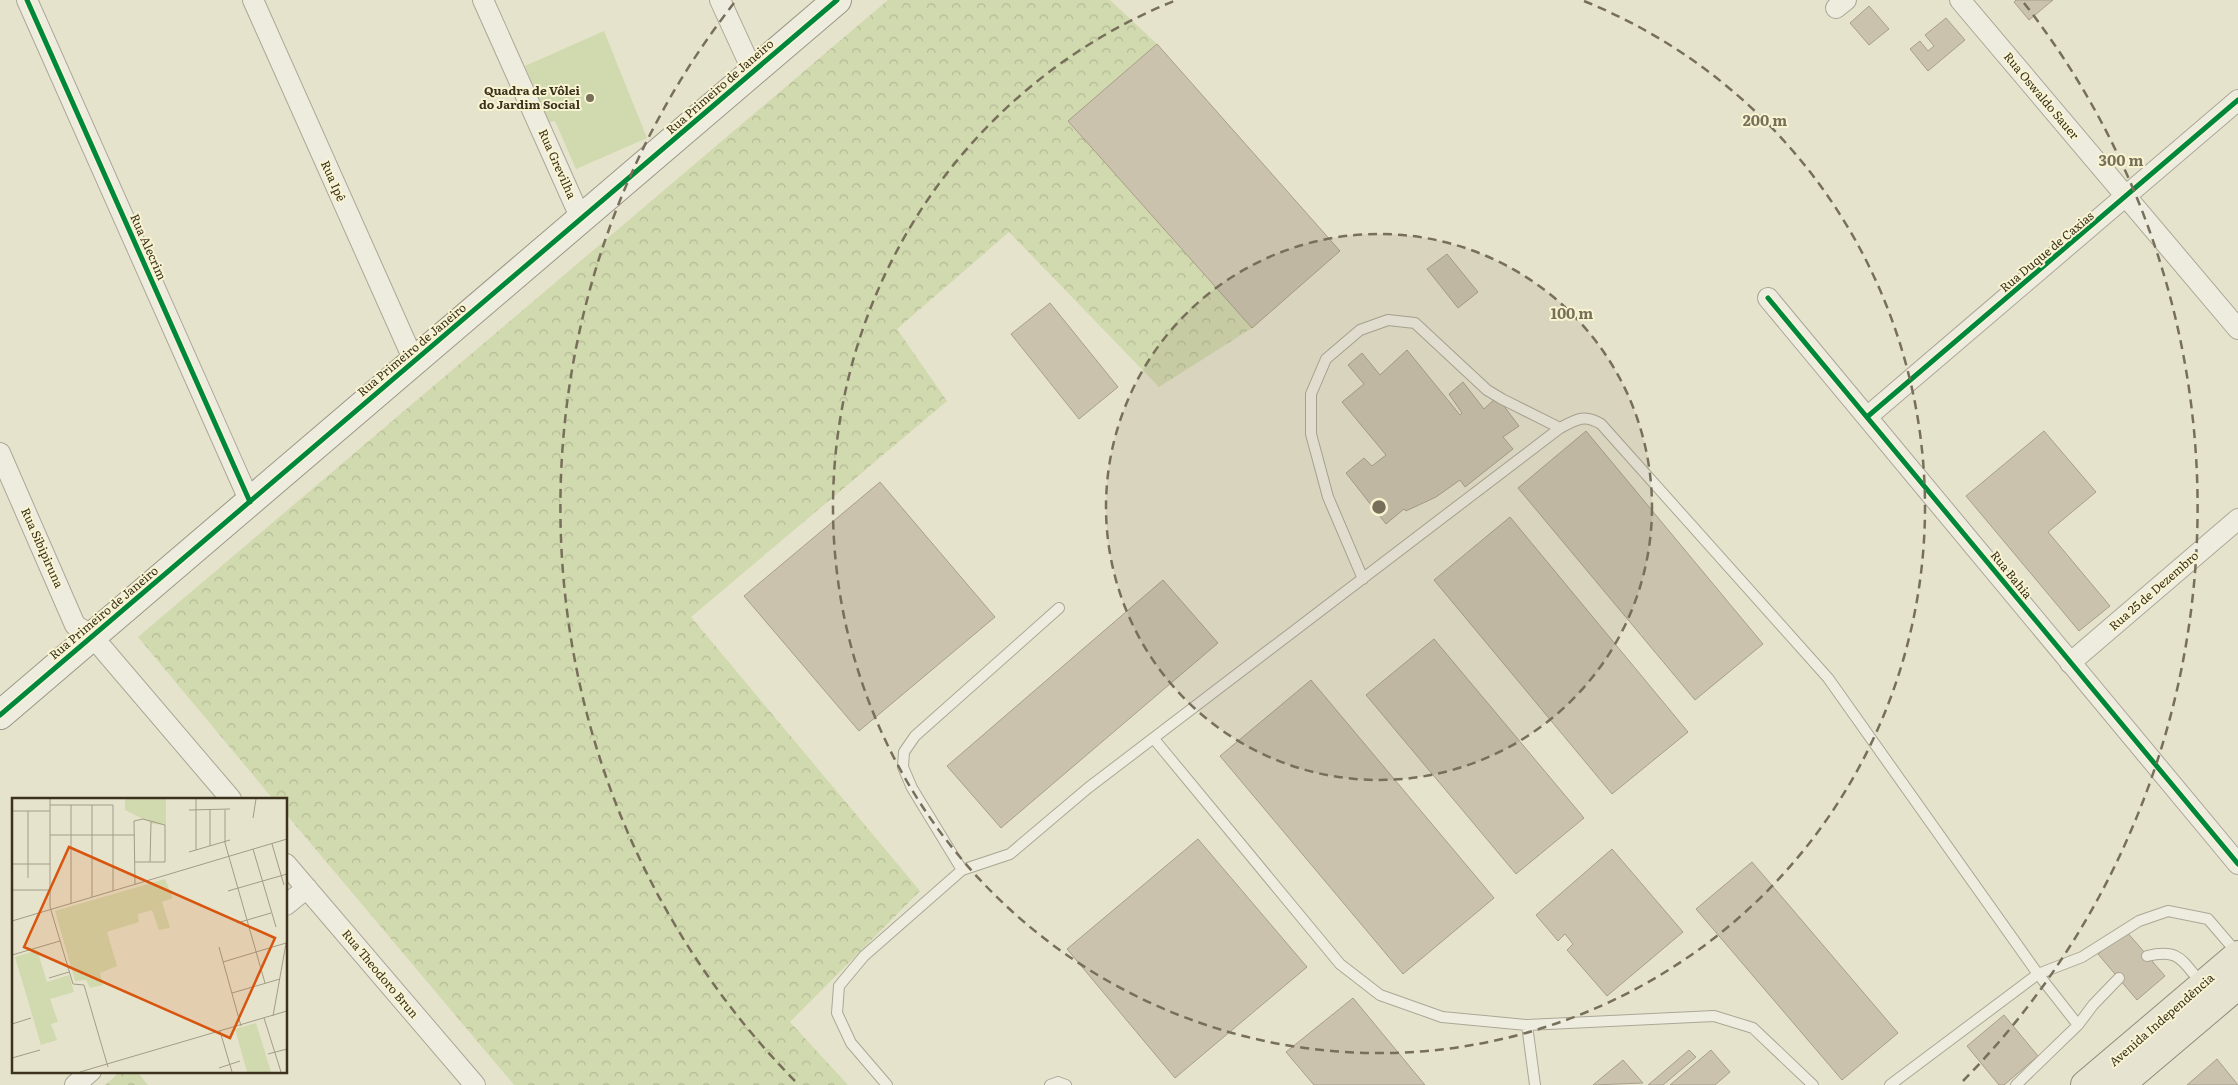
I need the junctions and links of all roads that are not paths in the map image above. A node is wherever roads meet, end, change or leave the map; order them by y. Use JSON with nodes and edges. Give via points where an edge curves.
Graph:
{"nodes":[{"id":1,"x":27,"y":0,"type":"edge"},
{"id":2,"x":253,"y":0,"type":"edge"},
{"id":3,"x":483,"y":0,"type":"edge"},
{"id":4,"x":720,"y":0,"type":"edge"},
{"id":5,"x":837,"y":0,"type":"edge"},
{"id":6,"x":1960,"y":0,"type":"edge"},
{"id":7,"x":753,"y":72,"type":"junction"},
{"id":8,"x":2238,"y":100,"type":"edge"},
{"id":9,"x":2126,"y":197,"type":"junction"},
{"id":10,"x":581,"y":219,"type":"junction"},
{"id":11,"x":1768,"y":298,"type":"dead end"},
{"id":12,"x":2238,"y":329,"type":"edge"},
{"id":13,"x":414,"y":362,"type":"junction"},
{"id":14,"x":1867,"y":417,"type":"junction"},
{"id":15,"x":1560,"y":428,"type":"junction"},
{"id":16,"x":2,"y":463,"type":"edge"},
{"id":17,"x":250,"y":502,"type":"junction"},
{"id":18,"x":2238,"y":519,"type":"edge"},
{"id":19,"x":1363,"y":578,"type":"junction"},
{"id":20,"x":1059,"y":608,"type":"dead end"},
{"id":21,"x":92,"y":636,"type":"junction"},
{"id":22,"x":2070,"y":663,"type":"junction"},
{"id":23,"x":0,"y":715,"type":"edge"},
{"id":24,"x":1154,"y":739,"type":"junction"},
{"id":25,"x":230,"y":798,"type":"edge"},
{"id":26,"x":2238,"y":864,"type":"edge"},
{"id":27,"x":288,"y":866,"type":"edge"},
{"id":28,"x":962,"y":870,"type":"junction"},
{"id":29,"x":307,"y":888,"type":"junction"},
{"id":30,"x":288,"y":904,"type":"edge"},
{"id":31,"x":2238,"y":954,"type":"edge"},
{"id":32,"x":2147,"y":956,"type":"dead end"},
{"id":33,"x":2038,"y":974,"type":"junction"},
{"id":34,"x":2119,"y":978,"type":"dead end"},
{"id":35,"x":2216,"y":991,"type":"edge"},
{"id":36,"x":1526,"y":1025,"type":"junction"},
{"id":37,"x":2078,"y":1025,"type":"junction"},
{"id":38,"x":90,"y":1072,"type":"edge"},
{"id":39,"x":2123,"y":1078,"type":"edge"},
{"id":40,"x":74,"y":1085,"type":"edge"},
{"id":41,"x":475,"y":1085,"type":"edge"},
{"id":42,"x":887,"y":1085,"type":"edge"},
{"id":43,"x":1050,"y":1085,"type":"edge"},
{"id":44,"x":1066,"y":1085,"type":"edge"},
{"id":45,"x":1535,"y":1085,"type":"edge"},
{"id":46,"x":1813,"y":1085,"type":"edge"},
{"id":47,"x":1890,"y":1085,"type":"edge"},
{"id":48,"x":2016,"y":1085,"type":"edge"},
{"id":49,"x":2086,"y":1085,"type":"edge"}],
"edges":[{"from":1,"to":17,"type":"street","name":"Rua Alecrim"},
{"from":2,"to":13,"type":"street","name":"Rua Ipê"},
{"from":3,"to":10,"type":"street","name":"Rua Grevilha"},
{"from":4,"to":7,"type":"street"},
{"from":5,"to":7,"type":"street","name":"Rua Primeiro de Janeiro"},
{"from":6,"to":9,"type":"street","name":"Rua Oswaldo Sauer"},
{"from":7,"to":10,"type":"street","name":"Rua Primeiro de Janeiro"},
{"from":8,"to":9,"type":"street","name":"Rua Duque de Caxias"},
{"from":9,"to":12,"type":"street","name":"Rua Oswaldo Sauer"},
{"from":9,"to":14,"type":"street","name":"Rua Duque de Caxias"},
{"from":10,"to":13,"type":"street","name":"Rua Primeiro de Janeiro"},
{"from":11,"to":14,"type":"street","name":"Rua Bahia"},
{"from":13,"to":17,"type":"street","name":"Rua Primeiro de Janeiro"},
{"from":14,"to":22,"type":"street","name":"Rua Bahia"},
{"from":15,"to":19,"type":"lane"},
{"from":15,"to":19,"type":"lane","via":[[1487,390],[1415,322],[1388,320],[1360,330],[1326,359],[1311,394],[1312,434],[1328,497]]},
{"from":15,"to":33,"type":"lane","via":[[1590,418],[1602,424],[1828,678]]},
{"from":16,"to":21,"type":"street","name":"Rua Sibipiruna","via":[[75,625]]},
{"from":17,"to":21,"type":"street","name":"Rua Primeiro de Janeiro"},
{"from":18,"to":22,"type":"street","name":"Rua 25 de Dezembro"},
{"from":19,"to":24,"type":"lane"},
{"from":20,"to":28,"type":"lane","via":[[915,736],[904,752],[903,767],[912,788]]},
{"from":21,"to":23,"type":"street","name":"Rua Primeiro de Janeiro"},
{"from":21,"to":25,"type":"street"},
{"from":22,"to":26,"type":"street","name":"Rua Bahia"},
{"from":24,"to":28,"type":"lane","via":[[1088,788],[1010,854]]},
{"from":24,"to":36,"type":"lane","via":[[1340,964],[1380,995],[1442,1017]]},
{"from":27,"to":29,"type":"street","name":"Rua Theodoro Brun"},
{"from":28,"to":42,"type":"lane","via":[[864,956],[838,986],[837,1013],[851,1043]]},
{"from":29,"to":30,"type":"street"},
{"from":29,"to":41,"type":"street","name":"Rua Theodoro Brun"},
{"from":31,"to":33,"type":"lane","via":[[2208,919],[2168,911],[2139,921],[2082,957]]},
{"from":31,"to":35,"type":"main road","name":"Avenida Independência"},
{"from":32,"to":35,"type":"lane","via":[[2165,952],[2177,956]]},
{"from":33,"to":37,"type":"lane"},
{"from":33,"to":47,"type":"lane"},
{"from":34,"to":37,"type":"lane"},
{"from":35,"to":39,"type":"main road","name":"Avenida Independência"},
{"from":36,"to":45,"type":"lane"},
{"from":36,"to":46,"type":"lane","via":[[1714,1016],[1753,1028]]},
{"from":37,"to":48,"type":"lane"},
{"from":38,"to":40,"type":"street"},
{"from":39,"to":49,"type":"main road","name":"Avenida Independência"},
{"from":43,"to":44,"type":"lane","via":[[1058,1082]]}]}
